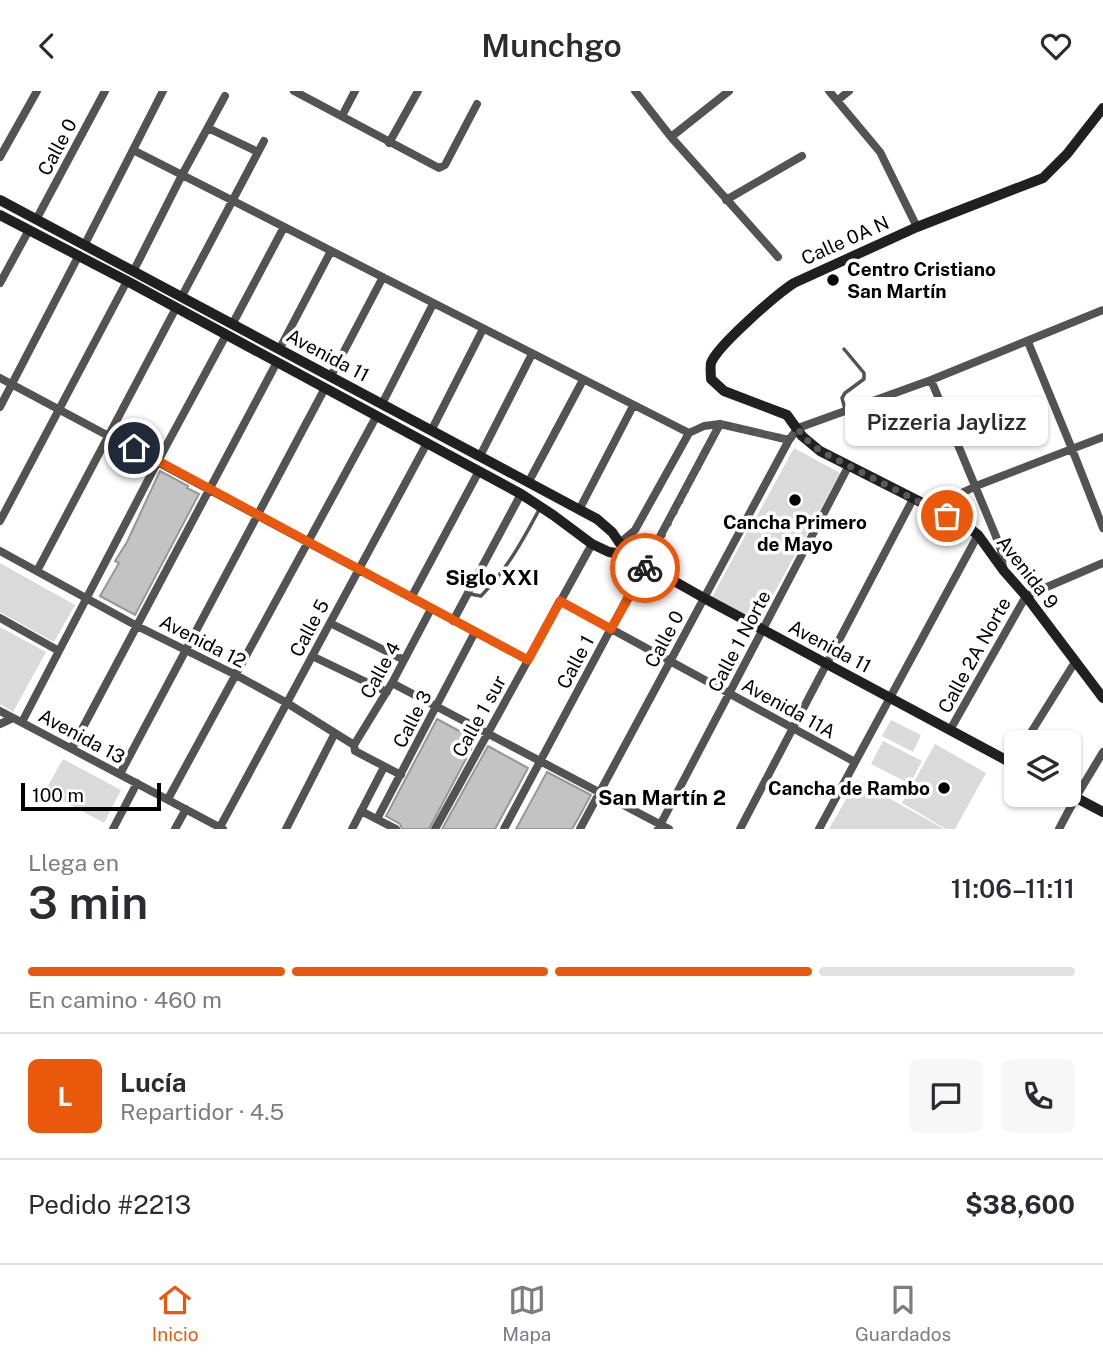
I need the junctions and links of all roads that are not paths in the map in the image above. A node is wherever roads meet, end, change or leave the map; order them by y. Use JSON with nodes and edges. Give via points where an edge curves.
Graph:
{"nodes":[{"id":1,"x":37,"y":91,"type":"edge"},
{"id":2,"x":105,"y":91,"type":"edge"},
{"id":3,"x":163,"y":91,"type":"edge"},
{"id":4,"x":294,"y":91,"type":"edge"},
{"id":5,"x":355,"y":91,"type":"edge"},
{"id":6,"x":418,"y":91,"type":"edge"},
{"id":7,"x":635,"y":91,"type":"edge"},
{"id":8,"x":729,"y":91,"type":"edge"},
{"id":9,"x":829,"y":91,"type":"edge"},
{"id":10,"x":849,"y":91,"type":"edge"},
{"id":11,"x":225,"y":96,"type":"dead end"},
{"id":12,"x":838,"y":100,"type":"junction"},
{"id":13,"x":477,"y":104,"type":"dead end"},
{"id":14,"x":1103,"y":108,"type":"edge"},
{"id":15,"x":342,"y":115,"type":"junction"},
{"id":16,"x":208,"y":128,"type":"junction"},
{"id":17,"x":671,"y":137,"type":"junction"},
{"id":18,"x":264,"y":141,"type":"dead end"},
{"id":19,"x":389,"y":143,"type":"junction"},
{"id":20,"x":133,"y":150,"type":"junction"},
{"id":21,"x":258,"y":152,"type":"junction"},
{"id":22,"x":802,"y":156,"type":"dead end"},
{"id":23,"x":0,"y":157,"type":"edge"},
{"id":24,"x":182,"y":175,"type":"junction"},
{"id":25,"x":0,"y":199,"type":"edge"},
{"id":26,"x":232,"y":200,"type":"junction"},
{"id":27,"x":726,"y":200,"type":"junction"},
{"id":28,"x":0,"y":215,"type":"edge"},
{"id":29,"x":37,"y":218,"type":"junction"},
{"id":30,"x":284,"y":227,"type":"junction"},
{"id":31,"x":917,"y":227,"type":"junction"},
{"id":32,"x":29,"y":230,"type":"junction"},
{"id":33,"x":85,"y":244,"type":"junction"},
{"id":34,"x":331,"y":251,"type":"junction"},
{"id":35,"x":79,"y":255,"type":"junction"},
{"id":36,"x":778,"y":257,"type":"dead end"},
{"id":37,"x":134,"y":270,"type":"junction"},
{"id":38,"x":383,"y":277,"type":"junction"},
{"id":39,"x":127,"y":281,"type":"junction"},
{"id":40,"x":0,"y":283,"type":"edge"},
{"id":41,"x":182,"y":296,"type":"junction"},
{"id":42,"x":433,"y":303,"type":"junction"},
{"id":43,"x":176,"y":308,"type":"junction"},
{"id":44,"x":1103,"y":310,"type":"edge"},
{"id":45,"x":233,"y":323,"type":"junction"},
{"id":46,"x":483,"y":329,"type":"junction"},
{"id":47,"x":226,"y":335,"type":"junction"},
{"id":48,"x":1028,"y":342,"type":"junction"},
{"id":49,"x":280,"y":348,"type":"junction"},
{"id":50,"x":844,"y":349,"type":"dead end"},
{"id":51,"x":532,"y":354,"type":"junction"},
{"id":52,"x":277,"y":362,"type":"junction"},
{"id":53,"x":331,"y":376,"type":"junction"},
{"id":54,"x":0,"y":378,"type":"edge"},
{"id":55,"x":583,"y":380,"type":"junction"},
{"id":56,"x":931,"y":380,"type":"junction"},
{"id":57,"x":12,"y":385,"type":"junction"},
{"id":58,"x":325,"y":389,"type":"junction"},
{"id":59,"x":382,"y":404,"type":"junction"},
{"id":60,"x":633,"y":406,"type":"junction"},
{"id":61,"x":0,"y":407,"type":"edge"},
{"id":62,"x":58,"y":409,"type":"junction"},
{"id":63,"x":845,"y":410,"type":"junction"},
{"id":64,"x":376,"y":417,"type":"junction"},
{"id":65,"x":720,"y":424,"type":"junction"},
{"id":66,"x":798,"y":428,"type":"junction"},
{"id":67,"x":431,"y":431,"type":"junction"},
{"id":68,"x":689,"y":433,"type":"junction"},
{"id":69,"x":109,"y":435,"type":"junction"},
{"id":70,"x":1103,"y":437,"type":"edge"},
{"id":71,"x":789,"y":440,"type":"junction"},
{"id":72,"x":426,"y":443,"type":"junction"},
{"id":73,"x":1072,"y":449,"type":"junction"},
{"id":74,"x":480,"y":456,"type":"junction"},
{"id":75,"x":158,"y":461,"type":"junction"},
{"id":76,"x":848,"y":467,"type":"junction"},
{"id":77,"x":479,"y":471,"type":"junction"},
{"id":78,"x":528,"y":483,"type":"junction"},
{"id":79,"x":976,"y":486,"type":"junction"},
{"id":80,"x":209,"y":489,"type":"junction"},
{"id":81,"x":521,"y":494,"type":"junction"},
{"id":82,"x":913,"y":499,"type":"junction"},
{"id":83,"x":540,"y":507,"type":"junction"},
{"id":84,"x":931,"y":508,"type":"junction"},
{"id":85,"x":579,"y":510,"type":"junction"},
{"id":86,"x":258,"y":514,"type":"junction"},
{"id":87,"x":0,"y":521,"type":"edge"},
{"id":88,"x":1103,"y":528,"type":"edge"},
{"id":89,"x":978,"y":535,"type":"junction"},
{"id":90,"x":309,"y":542,"type":"junction"},
{"id":91,"x":621,"y":542,"type":"junction"},
{"id":92,"x":592,"y":544,"type":"junction"},
{"id":93,"x":0,"y":551,"type":"edge"},
{"id":94,"x":628,"y":555,"type":"junction"},
{"id":95,"x":1103,"y":563,"type":"edge"},
{"id":96,"x":646,"y":565,"type":"junction"},
{"id":97,"x":359,"y":569,"type":"junction"},
{"id":98,"x":37,"y":571,"type":"junction"},
{"id":99,"x":1004,"y":571,"type":"junction"},
{"id":100,"x":468,"y":594,"type":"junction"},
{"id":101,"x":1026,"y":596,"type":"junction"},
{"id":102,"x":411,"y":598,"type":"junction"},
{"id":103,"x":704,"y":598,"type":"junction"},
{"id":104,"x":87,"y":599,"type":"junction"},
{"id":105,"x":560,"y":601,"type":"junction"},
{"id":106,"x":431,"y":609,"type":"junction"},
{"id":107,"x":0,"y":618,"type":"edge"},
{"id":108,"x":453,"y":621,"type":"junction"},
{"id":109,"x":330,"y":623,"type":"junction"},
{"id":110,"x":137,"y":626,"type":"junction"},
{"id":111,"x":611,"y":629,"type":"junction"},
{"id":112,"x":763,"y":630,"type":"junction"},
{"id":113,"x":475,"y":632,"type":"junction"},
{"id":114,"x":186,"y":649,"type":"junction"},
{"id":115,"x":59,"y":651,"type":"junction"},
{"id":116,"x":312,"y":656,"type":"junction"},
{"id":117,"x":404,"y":660,"type":"junction"},
{"id":118,"x":528,"y":660,"type":"junction"},
{"id":119,"x":670,"y":661,"type":"junction"},
{"id":120,"x":1075,"y":662,"type":"junction"},
{"id":121,"x":826,"y":664,"type":"junction"},
{"id":122,"x":236,"y":674,"type":"junction"},
{"id":123,"x":392,"y":683,"type":"junction"},
{"id":124,"x":387,"y":692,"type":"junction"},
{"id":125,"x":730,"y":693,"type":"junction"},
{"id":126,"x":890,"y":698,"type":"junction"},
{"id":127,"x":1103,"y":698,"type":"edge"},
{"id":128,"x":287,"y":703,"type":"junction"},
{"id":129,"x":436,"y":706,"type":"junction"},
{"id":130,"x":0,"y":711,"type":"edge"},
{"id":131,"x":13,"y":718,"type":"junction"},
{"id":132,"x":22,"y":722,"type":"junction"},
{"id":133,"x":0,"y":724,"type":"edge"},
{"id":134,"x":793,"y":728,"type":"junction"},
{"id":135,"x":950,"y":730,"type":"junction"},
{"id":136,"x":1033,"y":730,"type":"edge"},
{"id":137,"x":335,"y":733,"type":"junction"},
{"id":138,"x":487,"y":733,"type":"junction"},
{"id":139,"x":354,"y":745,"type":"junction"},
{"id":140,"x":72,"y":748,"type":"junction"},
{"id":141,"x":1103,"y":752,"type":"edge"},
{"id":142,"x":1004,"y":757,"type":"edge"},
{"id":143,"x":540,"y":761,"type":"junction"},
{"id":144,"x":855,"y":762,"type":"junction"},
{"id":145,"x":384,"y":767,"type":"junction"},
{"id":146,"x":120,"y":774,"type":"junction"},
{"id":147,"x":401,"y":775,"type":"junction"},
{"id":148,"x":137,"y":783,"type":"junction"},
{"id":149,"x":1081,"y":783,"type":"edge"},
{"id":150,"x":599,"y":792,"type":"junction"},
{"id":151,"x":168,"y":799,"type":"junction"},
{"id":152,"x":1081,"y":800,"type":"edge"},
{"id":153,"x":1067,"y":807,"type":"edge"},
{"id":154,"x":186,"y":809,"type":"junction"},
{"id":155,"x":361,"y":811,"type":"junction"},
{"id":156,"x":1103,"y":812,"type":"edge"},
{"id":157,"x":377,"y":819,"type":"junction"},
{"id":158,"x":221,"y":828,"type":"edge"},
{"id":159,"x":662,"y":828,"type":"edge"},
{"id":160,"x":113,"y":829,"type":"edge"},
{"id":161,"x":175,"y":829,"type":"edge"},
{"id":162,"x":286,"y":829,"type":"edge"},
{"id":163,"x":352,"y":829,"type":"edge"},
{"id":164,"x":396,"y":829,"type":"edge"},
{"id":165,"x":435,"y":829,"type":"edge"},
{"id":166,"x":504,"y":829,"type":"edge"},
{"id":167,"x":580,"y":829,"type":"edge"},
{"id":168,"x":740,"y":829,"type":"edge"},
{"id":169,"x":819,"y":829,"type":"edge"},
{"id":170,"x":1059,"y":829,"type":"edge"}],
"edges":[{"from":1,"to":23,"type":"street"},
{"from":2,"to":29,"type":"street","name":"Calle 0"},
{"from":3,"to":20,"type":"street"},
{"from":4,"to":15,"type":"street"},
{"from":5,"to":15,"type":"street"},
{"from":6,"to":19,"type":"street"},
{"from":7,"to":17,"type":"street"},
{"from":8,"to":17,"type":"street"},
{"from":9,"to":12,"type":"street"},
{"from":10,"to":12,"type":"street"},
{"from":11,"to":16,"type":"street"},
{"from":12,"to":31,"type":"street","via":[[880,152]]},
{"from":13,"to":19,"type":"street","via":[[439,168]]},
{"from":14,"to":31,"type":"street","name":"Calle 0A N","via":[[1043,178]]},
{"from":15,"to":19,"type":"street"},
{"from":16,"to":21,"type":"street"},
{"from":16,"to":24,"type":"street"},
{"from":17,"to":27,"type":"street"},
{"from":18,"to":21,"type":"street"},
{"from":20,"to":24,"type":"street"},
{"from":20,"to":33,"type":"street"},
{"from":21,"to":26,"type":"street"},
{"from":22,"to":27,"type":"street"},
{"from":24,"to":26,"type":"street"},
{"from":24,"to":37,"type":"street"},
{"from":25,"to":29,"type":"street","name":"Avenida 11"},
{"from":26,"to":30,"type":"street"},
{"from":26,"to":41,"type":"street"},
{"from":27,"to":36,"type":"street"},
{"from":28,"to":32,"type":"street","name":"Avenida 11"},
{"from":29,"to":33,"type":"street","name":"Avenida 11"},
{"from":30,"to":34,"type":"street"},
{"from":30,"to":45,"type":"street"},
{"from":31,"to":66,"type":"street","name":"Calle 0A N","via":[[780,292],[723,345],[711,363],[711,379],[723,391],[787,415]]},
{"from":32,"to":35,"type":"street","name":"Avenida 11"},
{"from":32,"to":40,"type":"street"},
{"from":33,"to":37,"type":"street","name":"Avenida 11"},
{"from":34,"to":38,"type":"street"},
{"from":34,"to":49,"type":"street"},
{"from":35,"to":39,"type":"street","name":"Avenida 11"},
{"from":35,"to":57,"type":"street"},
{"from":37,"to":41,"type":"street","name":"Avenida 11"},
{"from":38,"to":42,"type":"street"},
{"from":38,"to":53,"type":"street"},
{"from":39,"to":43,"type":"street","name":"Avenida 11"},
{"from":39,"to":62,"type":"street"},
{"from":41,"to":45,"type":"street","name":"Avenida 11"},
{"from":42,"to":46,"type":"street"},
{"from":42,"to":59,"type":"street"},
{"from":43,"to":47,"type":"street","name":"Avenida 11"},
{"from":43,"to":69,"type":"street"},
{"from":44,"to":48,"type":"street"},
{"from":45,"to":49,"type":"street","name":"Avenida 11"},
{"from":46,"to":51,"type":"street"},
{"from":46,"to":67,"type":"street"},
{"from":47,"to":52,"type":"street","name":"Avenida 11"},
{"from":47,"to":75,"type":"street"},
{"from":48,"to":56,"type":"street"},
{"from":48,"to":73,"type":"street"},
{"from":49,"to":53,"type":"street","name":"Avenida 11"},
{"from":50,"to":63,"type":"lane","via":[[864,373],[864,379],[842,398]]},
{"from":51,"to":55,"type":"street"},
{"from":51,"to":74,"type":"street"},
{"from":52,"to":58,"type":"street","name":"Avenida 11"},
{"from":52,"to":80,"type":"street"},
{"from":53,"to":59,"type":"street","name":"Avenida 11"},
{"from":54,"to":57,"type":"street"},
{"from":55,"to":60,"type":"street"},
{"from":55,"to":78,"type":"street"},
{"from":56,"to":63,"type":"street"},
{"from":56,"to":79,"type":"street"},
{"from":57,"to":61,"type":"street"},
{"from":57,"to":62,"type":"street"},
{"from":58,"to":64,"type":"street","name":"Avenida 11"},
{"from":58,"to":86,"type":"street"},
{"from":59,"to":67,"type":"street","name":"Avenida 11"},
{"from":60,"to":68,"type":"street"},
{"from":60,"to":85,"type":"street"},
{"from":62,"to":69,"type":"street"},
{"from":62,"to":87,"type":"street"},
{"from":63,"to":66,"type":"street"},
{"from":64,"to":72,"type":"street","name":"Avenida 11"},
{"from":64,"to":90,"type":"street"},
{"from":65,"to":68,"type":"street"},
{"from":65,"to":71,"type":"street"},
{"from":65,"to":96,"type":"street","name":"Calle 1"},
{"from":66,"to":71,"type":"street","name":"Calle 0"},
{"from":66,"to":76,"type":"street","name":"Avenida 9","via":[[820,451]]},
{"from":67,"to":74,"type":"street","name":"Avenida 11"},
{"from":68,"to":91,"type":"street","via":[[635,530]]},
{"from":69,"to":75,"type":"street"},
{"from":69,"to":98,"type":"street"},
{"from":70,"to":73,"type":"street"},
{"from":71,"to":103,"type":"street","name":"Calle 0"},
{"from":72,"to":77,"type":"street","name":"Avenida 11"},
{"from":72,"to":97,"type":"street","name":"Calle 5"},
{"from":73,"to":79,"type":"street"},
{"from":73,"to":88,"type":"street"},
{"from":74,"to":78,"type":"street","name":"Avenida 11"},
{"from":75,"to":80,"type":"street"},
{"from":75,"to":104,"type":"street"},
{"from":76,"to":82,"type":"street","name":"Avenida 9"},
{"from":76,"to":112,"type":"street","name":"Calle 1 Norte"},
{"from":77,"to":81,"type":"street","name":"Avenida 11"},
{"from":77,"to":102,"type":"street"},
{"from":78,"to":85,"type":"street","name":"Avenida 11"},
{"from":79,"to":84,"type":"street"},
{"from":79,"to":99,"type":"street","via":[[1001,550]]},
{"from":80,"to":86,"type":"street"},
{"from":80,"to":110,"type":"street"},
{"from":81,"to":83,"type":"street","name":"Avenida 11"},
{"from":81,"to":100,"type":"street"},
{"from":82,"to":84,"type":"street","name":"Avenida 9"},
{"from":82,"to":121,"type":"street"},
{"from":83,"to":92,"type":"street","name":"Avenida 11"},
{"from":83,"to":100,"type":"lane","via":[[518,551],[494,583],[481,596]]},
{"from":84,"to":89,"type":"street","name":"Avenida 9"},
{"from":85,"to":91,"type":"street","name":"Avenida 11","via":[[597,519]]},
{"from":86,"to":90,"type":"street"},
{"from":86,"to":114,"type":"street"},
{"from":89,"to":99,"type":"street","name":"Avenida 9"},
{"from":89,"to":126,"type":"street"},
{"from":90,"to":97,"type":"street"},
{"from":90,"to":122,"type":"street"},
{"from":91,"to":94,"type":"street","name":"Avenida 11"},
{"from":92,"to":94,"type":"street","name":"Avenida 11"},
{"from":92,"to":105,"type":"street","name":"Calle 1 sur"},
{"from":93,"to":98,"type":"street","name":"Avenida 12"},
{"from":94,"to":96,"type":"street","name":"Avenida 11"},
{"from":95,"to":101,"type":"street"},
{"from":96,"to":103,"type":"street","name":"Avenida 11"},
{"from":96,"to":111,"type":"street","name":"Calle 1"},
{"from":97,"to":102,"type":"street"},
{"from":97,"to":109,"type":"street","name":"Calle 5"},
{"from":98,"to":104,"type":"street","name":"Avenida 12"},
{"from":99,"to":101,"type":"street","name":"Avenida 9"},
{"from":100,"to":108,"type":"street"},
{"from":101,"to":120,"type":"street","name":"Avenida 9"},
{"from":101,"to":135,"type":"street","name":"Calle 2A Norte"},
{"from":102,"to":106,"type":"street"},
{"from":103,"to":112,"type":"street","name":"Avenida 11"},
{"from":103,"to":119,"type":"street","name":"Calle 0"},
{"from":104,"to":110,"type":"street","name":"Avenida 12"},
{"from":104,"to":115,"type":"street"},
{"from":105,"to":111,"type":"street","name":"Avenida 11A"},
{"from":105,"to":118,"type":"street","name":"Calle 1 sur"},
{"from":106,"to":108,"type":"street"},
{"from":106,"to":117,"type":"street","name":"Calle 4"},
{"from":107,"to":115,"type":"street"},
{"from":108,"to":113,"type":"street"},
{"from":109,"to":116,"type":"street","name":"Calle 5"},
{"from":109,"to":117,"type":"street"},
{"from":110,"to":114,"type":"street","name":"Avenida 12"},
{"from":110,"to":140,"type":"street"},
{"from":111,"to":119,"type":"street","name":"Avenida 11A"},
{"from":111,"to":143,"type":"street","name":"Calle 1"},
{"from":112,"to":121,"type":"street","name":"Avenida 11"},
{"from":112,"to":125,"type":"street","name":"Calle 1 Norte"},
{"from":113,"to":118,"type":"street"},
{"from":113,"to":129,"type":"street","name":"Calle 3"},
{"from":114,"to":122,"type":"street","name":"Avenida 12"},
{"from":114,"to":146,"type":"street"},
{"from":115,"to":132,"type":"street"},
{"from":116,"to":124,"type":"street"},
{"from":116,"to":128,"type":"street","name":"Calle 5"},
{"from":117,"to":123,"type":"street","name":"Calle 4"},
{"from":118,"to":138,"type":"street","name":"Calle 1 sur"},
{"from":119,"to":125,"type":"street","name":"Avenida 11A"},
{"from":119,"to":150,"type":"street","name":"Calle 0"},
{"from":120,"to":127,"type":"street","name":"Avenida 9"},
{"from":120,"to":136,"type":"street"},
{"from":121,"to":126,"type":"street","name":"Avenida 11"},
{"from":121,"to":134,"type":"street"},
{"from":122,"to":128,"type":"street","name":"Avenida 12"},
{"from":122,"to":151,"type":"street"},
{"from":123,"to":124,"type":"street","name":"Calle 4"},
{"from":123,"to":129,"type":"street"},
{"from":124,"to":139,"type":"street","name":"Calle 4"},
{"from":125,"to":134,"type":"street","name":"Avenida 11A"},
{"from":125,"to":159,"type":"street","name":"Calle 1 Norte"},
{"from":126,"to":135,"type":"street","name":"Avenida 11"},
{"from":126,"to":144,"type":"street"},
{"from":128,"to":137,"type":"street","name":"Avenida 12"},
{"from":128,"to":158,"type":"street","name":"Calle 5"},
{"from":129,"to":138,"type":"street"},
{"from":129,"to":147,"type":"street","name":"Calle 3"},
{"from":130,"to":131,"type":"street","name":"Avenida 13"},
{"from":131,"to":132,"type":"street","name":"Avenida 13"},
{"from":131,"to":133,"type":"street"},
{"from":132,"to":140,"type":"street","name":"Avenida 13"},
{"from":134,"to":144,"type":"street","name":"Avenida 11A"},
{"from":134,"to":168,"type":"street"},
{"from":135,"to":142,"type":"street","name":"Avenida 11"},
{"from":137,"to":139,"type":"street","name":"Avenida 12"},
{"from":137,"to":162,"type":"street"},
{"from":138,"to":143,"type":"street"},
{"from":138,"to":165,"type":"street","name":"Calle 1 sur"},
{"from":139,"to":145,"type":"street","name":"Avenida 12","via":[[355,751]]},
{"from":140,"to":146,"type":"street","name":"Avenida 13"},
{"from":141,"to":149,"type":"street"},
{"from":143,"to":150,"type":"street"},
{"from":143,"to":166,"type":"street","name":"Calle 1"},
{"from":144,"to":169,"type":"street"},
{"from":145,"to":147,"type":"street","name":"Avenida 12"},
{"from":145,"to":155,"type":"street","name":"Calle 3"},
{"from":146,"to":148,"type":"street","name":"Avenida 13"},
{"from":147,"to":157,"type":"street","name":"Calle 3"},
{"from":148,"to":151,"type":"street","name":"Avenida 13"},
{"from":148,"to":160,"type":"street"},
{"from":150,"to":159,"type":"street"},
{"from":150,"to":167,"type":"street","name":"Calle 0"},
{"from":151,"to":154,"type":"street","name":"Avenida 13"},
{"from":152,"to":156,"type":"street"},
{"from":153,"to":170,"type":"street"},
{"from":154,"to":158,"type":"street","name":"Avenida 13"},
{"from":154,"to":161,"type":"street"},
{"from":155,"to":157,"type":"street"},
{"from":155,"to":163,"type":"street","name":"Calle 3"},
{"from":157,"to":164,"type":"street"}]}
